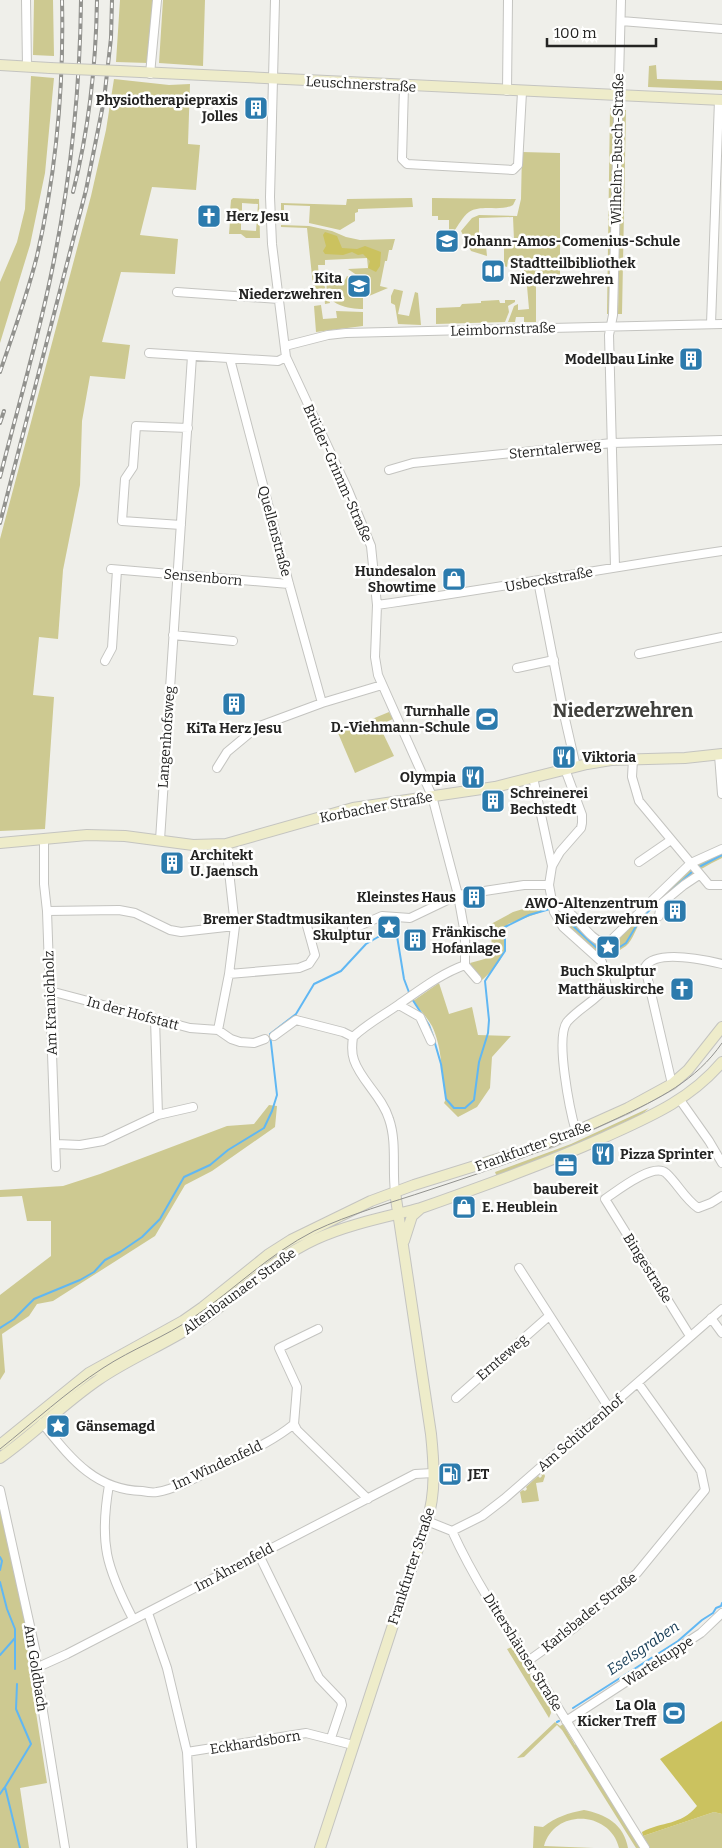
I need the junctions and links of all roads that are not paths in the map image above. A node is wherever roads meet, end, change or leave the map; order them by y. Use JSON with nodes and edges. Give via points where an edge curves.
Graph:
{"nodes":[{"id":1,"x":26,"y":0,"type":"edge"},
{"id":2,"x":157,"y":0,"type":"edge"},
{"id":3,"x":275,"y":0,"type":"edge"},
{"id":4,"x":508,"y":0,"type":"edge"},
{"id":5,"x":621,"y":0,"type":"edge"},
{"id":6,"x":621,"y":21,"type":"junction"},
{"id":7,"x":722,"y":29,"type":"edge"},
{"id":8,"x":0,"y":66,"type":"edge"},
{"id":9,"x":26,"y":67,"type":"junction"},
{"id":10,"x":150,"y":74,"type":"junction"},
{"id":11,"x":274,"y":80,"type":"junction"},
{"id":12,"x":404,"y":86,"type":"junction"},
{"id":13,"x":507,"y":91,"type":"junction"},
{"id":14,"x":522,"y":92,"type":"junction"},
{"id":15,"x":618,"y":96,"type":"junction"},
{"id":16,"x":720,"y":100,"type":"edge"},
{"id":17,"x":177,"y":292,"type":"dead end"},
{"id":18,"x":279,"y":299,"type":"junction"},
{"id":19,"x":711,"y":324,"type":"junction"},
{"id":20,"x":722,"y":324,"type":"edge"},
{"id":21,"x":611,"y":326,"type":"junction"},
{"id":22,"x":285,"y":346,"type":"junction"},
{"id":23,"x":149,"y":353,"type":"dead end"},
{"id":24,"x":192,"y":356,"type":"junction"},
{"id":25,"x":286,"y":357,"type":"junction"},
{"id":26,"x":230,"y":359,"type":"junction"},
{"id":27,"x":188,"y":428,"type":"junction"},
{"id":28,"x":722,"y":440,"type":"edge"},
{"id":29,"x":612,"y":443,"type":"junction"},
{"id":30,"x":389,"y":470,"type":"dead end"},
{"id":31,"x":181,"y":525,"type":"junction"},
{"id":32,"x":722,"y":552,"type":"edge"},
{"id":33,"x":615,"y":567,"type":"junction"},
{"id":34,"x":178,"y":574,"type":"junction"},
{"id":35,"x":538,"y":581,"type":"junction"},
{"id":36,"x":289,"y":584,"type":"junction"},
{"id":37,"x":377,"y":605,"type":"junction"},
{"id":38,"x":173,"y":634,"type":"junction"},
{"id":39,"x":722,"y":637,"type":"edge"},
{"id":40,"x":232,"y":640,"type":"dead end"},
{"id":41,"x":639,"y":654,"type":"dead end"},
{"id":42,"x":554,"y":660,"type":"junction"},
{"id":43,"x":105,"y":661,"type":"dead end"},
{"id":44,"x":517,"y":668,"type":"dead end"},
{"id":45,"x":382,"y":685,"type":"junction"},
{"id":46,"x":322,"y":703,"type":"junction"},
{"id":47,"x":721,"y":754,"type":"edge"},
{"id":48,"x":633,"y":759,"type":"junction"},
{"id":49,"x":217,"y":768,"type":"dead end"},
{"id":50,"x":570,"y":768,"type":"junction"},
{"id":51,"x":534,"y":782,"type":"dead end"},
{"id":52,"x":722,"y":794,"type":"edge"},
{"id":53,"x":432,"y":796,"type":"junction"},
{"id":54,"x":44,"y":840,"type":"junction"},
{"id":55,"x":160,"y":840,"type":"junction"},
{"id":56,"x":670,"y":840,"type":"junction"},
{"id":57,"x":0,"y":843,"type":"edge"},
{"id":58,"x":226,"y":844,"type":"junction"},
{"id":59,"x":722,"y":849,"type":"edge"},
{"id":60,"x":639,"y":862,"type":"dead end"},
{"id":61,"x":692,"y":864,"type":"junction"},
{"id":62,"x":552,"y":866,"type":"junction"},
{"id":63,"x":699,"y":873,"type":"junction"},
{"id":64,"x":549,"y":885,"type":"junction"},
{"id":65,"x":722,"y":885,"type":"edge"},
{"id":66,"x":458,"y":895,"type":"junction"},
{"id":67,"x":554,"y":908,"type":"junction"},
{"id":68,"x":47,"y":911,"type":"junction"},
{"id":69,"x":659,"y":916,"type":"dead end"},
{"id":70,"x":235,"y":926,"type":"junction"},
{"id":71,"x":307,"y":926,"type":"dead end"},
{"id":72,"x":352,"y":929,"type":"dead end"},
{"id":73,"x":722,"y":964,"type":"edge"},
{"id":74,"x":465,"y":965,"type":"junction"},
{"id":75,"x":228,"y":974,"type":"junction"},
{"id":76,"x":477,"y":979,"type":"dead end"},
{"id":77,"x":50,"y":991,"type":"junction"},
{"id":78,"x":402,"y":1002,"type":"junction"},
{"id":79,"x":154,"y":1019,"type":"junction"},
{"id":80,"x":722,"y":1027,"type":"edge"},
{"id":81,"x":218,"y":1030,"type":"junction"},
{"id":82,"x":274,"y":1036,"type":"dead end"},
{"id":83,"x":353,"y":1037,"type":"junction"},
{"id":84,"x":265,"y":1039,"type":"dead end"},
{"id":85,"x":431,"y":1041,"type":"dead end"},
{"id":86,"x":722,"y":1062,"type":"edge"},
{"id":87,"x":672,"y":1084,"type":"junction"},
{"id":88,"x":680,"y":1100,"type":"junction"},
{"id":89,"x":193,"y":1107,"type":"dead end"},
{"id":90,"x":158,"y":1115,"type":"junction"},
{"id":91,"x":576,"y":1132,"type":"junction"},
{"id":92,"x":56,"y":1144,"type":"junction"},
{"id":93,"x":722,"y":1163,"type":"edge"},
{"id":94,"x":56,"y":1167,"type":"dead end"},
{"id":95,"x":395,"y":1192,"type":"junction"},
{"id":96,"x":722,"y":1196,"type":"edge"},
{"id":97,"x":421,"y":1208,"type":"junction"},
{"id":98,"x":398,"y":1214,"type":"junction"},
{"id":99,"x":403,"y":1245,"type":"junction"},
{"id":100,"x":519,"y":1268,"type":"dead end"},
{"id":101,"x":722,"y":1309,"type":"edge"},
{"id":102,"x":549,"y":1316,"type":"junction"},
{"id":103,"x":711,"y":1318,"type":"junction"},
{"id":104,"x":318,"y":1329,"type":"dead end"},
{"id":105,"x":722,"y":1333,"type":"edge"},
{"id":106,"x":690,"y":1336,"type":"junction"},
{"id":107,"x":638,"y":1383,"type":"junction"},
{"id":108,"x":456,"y":1398,"type":"dead end"},
{"id":109,"x":609,"y":1408,"type":"junction"},
{"id":110,"x":42,"y":1423,"type":"junction"},
{"id":111,"x":294,"y":1424,"type":"junction"},
{"id":112,"x":0,"y":1445,"type":"edge"},
{"id":113,"x":0,"y":1458,"type":"edge"},
{"id":114,"x":433,"y":1473,"type":"junction"},
{"id":115,"x":109,"y":1485,"type":"junction"},
{"id":116,"x":0,"y":1490,"type":"edge"},
{"id":117,"x":368,"y":1499,"type":"junction"},
{"id":118,"x":427,"y":1521,"type":"junction"},
{"id":119,"x":452,"y":1531,"type":"junction"},
{"id":120,"x":259,"y":1554,"type":"junction"},
{"id":121,"x":148,"y":1613,"type":"junction"},
{"id":122,"x":722,"y":1613,"type":"edge"},
{"id":123,"x":134,"y":1619,"type":"junction"},
{"id":124,"x":528,"y":1661,"type":"junction"},
{"id":125,"x":36,"y":1668,"type":"junction"},
{"id":126,"x":566,"y":1721,"type":"junction"},
{"id":127,"x":331,"y":1738,"type":"junction"},
{"id":128,"x":353,"y":1745,"type":"junction"},
{"id":129,"x":187,"y":1752,"type":"junction"},
{"id":130,"x":65,"y":1848,"type":"edge"},
{"id":131,"x":191,"y":1848,"type":"edge"},
{"id":132,"x":320,"y":1848,"type":"edge"},
{"id":133,"x":644,"y":1848,"type":"edge"}],
"edges":[{"from":1,"to":9,"type":"street"},
{"from":2,"to":10,"type":"street"},
{"from":3,"to":11,"type":"street","name":"Brüder-Grimm-Straße"},
{"from":4,"to":13,"type":"street"},
{"from":5,"to":6,"type":"street","name":"Wilhelm-Busch-Straße"},
{"from":6,"to":7,"type":"street"},
{"from":6,"to":15,"type":"street","name":"Wilhelm-Busch-Straße"},
{"from":8,"to":9,"type":"main road","name":"Leuschnerstraße"},
{"from":9,"to":10,"type":"main road","name":"Leuschnerstraße","bridge":true},
{"from":10,"to":11,"type":"main road","name":"Leuschnerstraße"},
{"from":11,"to":12,"type":"main road","name":"Leuschnerstraße"},
{"from":11,"to":18,"type":"street","name":"Brüder-Grimm-Straße","via":[[270,197]]},
{"from":12,"to":13,"type":"main road","name":"Leuschnerstraße"},
{"from":12,"to":14,"type":"street","via":[[402,159],[408,164],[512,170],[518,165]]},
{"from":13,"to":14,"type":"main road","name":"Leuschnerstraße"},
{"from":14,"to":15,"type":"main road","name":"Leuschnerstraße"},
{"from":15,"to":16,"type":"main road","name":"Leuschnerstraße"},
{"from":15,"to":21,"type":"street","name":"Wilhelm-Busch-Straße"},
{"from":16,"to":19,"type":"street"},
{"from":17,"to":18,"type":"street"},
{"from":18,"to":22,"type":"street","name":"Brüder-Grimm-Straße"},
{"from":19,"to":20,"type":"street","name":"Leimbornstraße"},
{"from":19,"to":21,"type":"street","name":"Leimbornstraße"},
{"from":21,"to":22,"type":"street","name":"Leimbornstraße","via":[[346,333]]},
{"from":21,"to":29,"type":"street","name":"Wilhelm-Busch-Straße"},
{"from":22,"to":25,"type":"street","name":"Brüder-Grimm-Straße"},
{"from":23,"to":24,"type":"street"},
{"from":24,"to":26,"type":"street"},
{"from":24,"to":27,"type":"street","name":"Langenhofsweg"},
{"from":25,"to":26,"type":"street","via":[[278,361]]},
{"from":25,"to":37,"type":"street","name":"Brüder-Grimm-Straße","via":[[371,546]]},
{"from":26,"to":36,"type":"street","name":"Quellenstraße"},
{"from":27,"to":31,"type":"street","name":"Langenhofsweg"},
{"from":27,"to":31,"type":"street","via":[[136,426],[134,467],[125,479],[122,521]]},
{"from":28,"to":29,"type":"street","name":"Sterntalerweg"},
{"from":29,"to":30,"type":"street","name":"Sterntalerweg","via":[[413,463]]},
{"from":29,"to":33,"type":"street","name":"Wilhelm-Busch-Straße"},
{"from":31,"to":34,"type":"street","name":"Langenhofsweg"},
{"from":32,"to":33,"type":"street","name":"Usbeckstraße"},
{"from":33,"to":35,"type":"street","name":"Usbeckstraße"},
{"from":34,"to":36,"type":"street","name":"Sensenborn"},
{"from":34,"to":38,"type":"street","name":"Langenhofsweg"},
{"from":34,"to":43,"type":"street","name":"Sensenborn","via":[[114,569],[112,648]]},
{"from":35,"to":37,"type":"street","name":"Usbeckstraße"},
{"from":35,"to":42,"type":"street"},
{"from":36,"to":46,"type":"street","name":"Quellenstraße"},
{"from":37,"to":45,"type":"street","name":"Brüder-Grimm-Straße","via":[[374,657]]},
{"from":38,"to":40,"type":"street"},
{"from":38,"to":55,"type":"street","name":"Langenhofsweg"},
{"from":39,"to":41,"type":"street"},
{"from":42,"to":44,"type":"street"},
{"from":42,"to":50,"type":"street"},
{"from":45,"to":46,"type":"street"},
{"from":45,"to":53,"type":"street","name":"Brüder-Grimm-Straße"},
{"from":46,"to":49,"type":"street","via":[[258,727],[226,752]]},
{"from":47,"to":48,"type":"main road","name":"Korbacher Straße"},
{"from":47,"to":52,"type":"street"},
{"from":48,"to":50,"type":"main road","name":"Korbacher Straße"},
{"from":48,"to":56,"type":"street","via":[[632,777],[638,801]]},
{"from":50,"to":53,"type":"main road","name":"Korbacher Straße","via":[[495,787]]},
{"from":50,"to":62,"type":"street","via":[[582,823]]},
{"from":51,"to":62,"type":"street"},
{"from":53,"to":58,"type":"main road","name":"Korbacher Straße","via":[[353,808]]},
{"from":53,"to":66,"type":"street","name":"Brüder-Grimm-Straße"},
{"from":54,"to":55,"type":"main road","name":"Korbacher Straße","via":[[87,835]]},
{"from":54,"to":57,"type":"main road","name":"Korbacher Straße"},
{"from":54,"to":68,"type":"street","name":"Am Kranichholz"},
{"from":55,"to":58,"type":"main road","name":"Korbacher Straße","via":[[193,845]]},
{"from":56,"to":60,"type":"street"},
{"from":56,"to":61,"type":"street"},
{"from":58,"to":70,"type":"street"},
{"from":59,"to":61,"type":"street"},
{"from":61,"to":63,"type":"street"},
{"from":61,"to":67,"type":"street","via":[[607,944],[597,942],[562,906]]},
{"from":62,"to":64,"type":"street"},
{"from":63,"to":65,"type":"street","via":[[709,886]]},
{"from":63,"to":69,"type":"street","via":[[661,904]]},
{"from":64,"to":66,"type":"street","via":[[524,885]]},
{"from":64,"to":67,"type":"street"},
{"from":66,"to":72,"type":"street","via":[[410,918],[382,916]]},
{"from":66,"to":74,"type":"street","name":"Brüder-Grimm-Straße","via":[[465,934]]},
{"from":67,"to":91,"type":"street","via":[[563,927],[602,962],[607,986],[600,996],[566,1023],[564,1031],[564,1063]]},
{"from":68,"to":70,"type":"street","via":[[119,910],[181,932]]},
{"from":68,"to":77,"type":"street","name":"Am Kranichholz"},
{"from":70,"to":75,"type":"street"},
{"from":71,"to":75,"type":"street","via":[[315,955],[309,964],[298,968]]},
{"from":73,"to":87,"type":"street","via":[[690,956],[674,956],[651,961],[645,967]]},
{"from":74,"to":76,"type":"street"},
{"from":74,"to":78,"type":"street","via":[[434,980]]},
{"from":75,"to":81,"type":"street"},
{"from":77,"to":79,"type":"street","name":"In der Hofstatt"},
{"from":77,"to":92,"type":"street","name":"Am Kranichholz"},
{"from":78,"to":83,"type":"street","via":[[365,1025]]},
{"from":78,"to":85,"type":"street","via":[[420,1017]]},
{"from":79,"to":81,"type":"street","name":"In der Hofstatt","via":[[190,1028]]},
{"from":79,"to":90,"type":"street"},
{"from":80,"to":87,"type":"main road","name":"Frankfurter Straße","via":[[688,1070]]},
{"from":81,"to":84,"type":"street","name":"In der Hofstatt","via":[[240,1042]]},
{"from":82,"to":83,"type":"street","via":[[296,1020]]},
{"from":83,"to":95,"type":"street","via":[[353,1059],[383,1103],[389,1119],[393,1134]]},
{"from":86,"to":88,"type":"main road","name":"Frankfurter Straße"},
{"from":87,"to":88,"type":"main road"},
{"from":87,"to":91,"type":"main road","name":"Frankfurter Straße"},
{"from":88,"to":93,"type":"street"},
{"from":88,"to":97,"type":"main road","name":"Frankfurter Straße","via":[[575,1150]]},
{"from":89,"to":90,"type":"street"},
{"from":90,"to":92,"type":"street","via":[[103,1141],[80,1145]]},
{"from":91,"to":95,"type":"main road","name":"Frankfurter Straße","via":[[527,1151]]},
{"from":92,"to":94,"type":"street","name":"Am Kranichholz"},
{"from":95,"to":98,"type":"main road","name":"Frankfurter Straße"},
{"from":95,"to":112,"type":"main road","name":"Altenbaunaer Straße","via":[[291,1240],[269,1254],[183,1321],[88,1373]]},
{"from":96,"to":106,"type":"street","name":"Bingestraße","via":[[698,1208],[664,1172],[658,1170],[638,1177],[605,1200]]},
{"from":97,"to":98,"type":"main road","name":"Altenbaunaer Straße"},
{"from":97,"to":99,"type":"main road","name":"Frankfurter Straße","via":[[410,1222]]},
{"from":98,"to":99,"type":"main road","name":"Frankfurter Straße"},
{"from":98,"to":110,"type":"main road","name":"Altenbaunaer Straße","via":[[331,1233],[293,1251],[204,1318],[176,1337],[110,1372]]},
{"from":99,"to":114,"type":"main road","name":"Frankfurter Straße","via":[[431,1434]]},
{"from":100,"to":102,"type":"street"},
{"from":101,"to":103,"type":"street","name":"Am Schützenhof"},
{"from":102,"to":108,"type":"street","name":"Ernteweg"},
{"from":102,"to":109,"type":"street"},
{"from":103,"to":105,"type":"street"},
{"from":103,"to":106,"type":"street","name":"Am Schützenhof"},
{"from":104,"to":111,"type":"street","via":[[279,1348],[297,1387]]},
{"from":106,"to":107,"type":"street","name":"Am Schützenhof"},
{"from":107,"to":109,"type":"street","name":"Am Schützenhof"},
{"from":107,"to":124,"type":"street","name":"Karlsbader Straße","via":[[701,1471],[705,1490],[638,1574],[574,1628]]},
{"from":109,"to":119,"type":"street","name":"Am Schützenhof","via":[[504,1499],[482,1516]]},
{"from":110,"to":113,"type":"main road","name":"Altenbaunaer Straße"},
{"from":110,"to":115,"type":"street","name":"Im Windenfeld","via":[[88,1474]]},
{"from":111,"to":115,"type":"street","name":"Im Windenfeld","via":[[281,1435],[191,1480],[158,1492]]},
{"from":111,"to":117,"type":"street"},
{"from":114,"to":117,"type":"street","name":"Im Ährenfeld","via":[[415,1474]]},
{"from":114,"to":118,"type":"main road","name":"Frankfurter Straße"},
{"from":115,"to":123,"type":"street","via":[[103,1532],[107,1556],[118,1590]]},
{"from":116,"to":125,"type":"street","name":"Am Goldbach","via":[[36,1653]]},
{"from":117,"to":120,"type":"street","name":"Im Ährenfeld"},
{"from":118,"to":119,"type":"street"},
{"from":118,"to":128,"type":"main road","name":"Frankfurter Straße"},
{"from":119,"to":124,"type":"street","name":"Dittershäuser Straße"},
{"from":120,"to":121,"type":"street","name":"Im Ährenfeld"},
{"from":120,"to":127,"type":"street","via":[[319,1678],[341,1701]]},
{"from":121,"to":123,"type":"street","name":"Im Ährenfeld"},
{"from":121,"to":129,"type":"street","via":[[167,1668]]},
{"from":122,"to":126,"type":"street","name":"Wartekuppe","via":[[701,1633]]},
{"from":123,"to":125,"type":"street","name":"Im Ährenfeld"},
{"from":124,"to":126,"type":"street","name":"Dittershäuser Straße"},
{"from":125,"to":130,"type":"street","name":"Am Goldbach"},
{"from":126,"to":133,"type":"street","name":"Dittershäuser Straße"},
{"from":127,"to":128,"type":"street","name":"Eckhardsborn"},
{"from":127,"to":129,"type":"street","name":"Eckhardsborn","via":[[306,1733]]},
{"from":128,"to":132,"type":"main road","name":"Frankfurter Straße"},
{"from":129,"to":131,"type":"street"}]}
